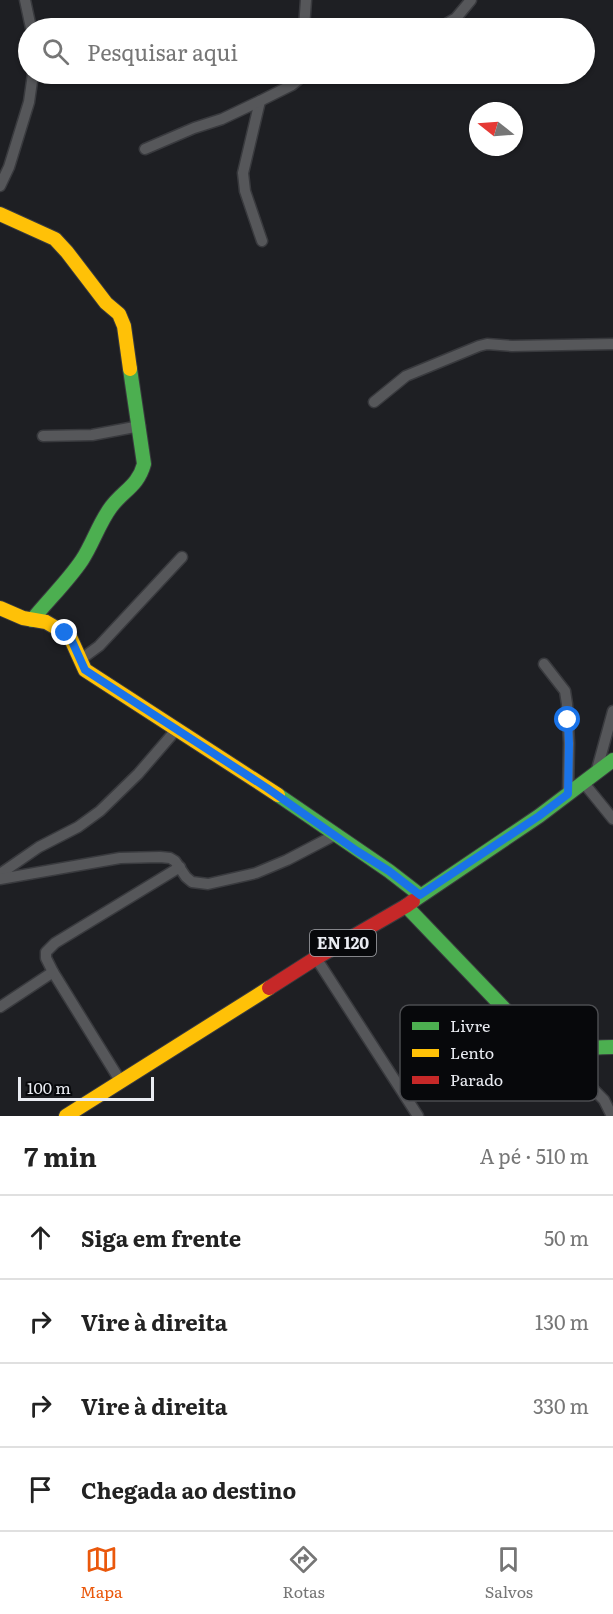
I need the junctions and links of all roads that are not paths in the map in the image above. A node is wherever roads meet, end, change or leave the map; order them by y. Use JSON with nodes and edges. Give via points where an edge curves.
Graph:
{"nodes":[{"id":1,"x":25,"y":0,"type":"edge"},
{"id":2,"x":306,"y":0,"type":"edge"},
{"id":3,"x":471,"y":0,"type":"edge"},
{"id":4,"x":29,"y":18,"type":"edge"},
{"id":5,"x":305,"y":18,"type":"edge"},
{"id":6,"x":456,"y":18,"type":"edge"},
{"id":7,"x":32,"y":84,"type":"edge"},
{"id":8,"x":293,"y":84,"type":"edge"},
{"id":9,"x":260,"y":101,"type":"junction"},
{"id":10,"x":145,"y":149,"type":"dead end"},
{"id":11,"x":0,"y":186,"type":"edge"},
{"id":12,"x":0,"y":214,"type":"edge"},
{"id":13,"x":262,"y":241,"type":"dead end"},
{"id":14,"x":613,"y":344,"type":"edge"},
{"id":15,"x":374,"y":402,"type":"dead end"},
{"id":16,"x":140,"y":426,"type":"junction"},
{"id":17,"x":43,"y":436,"type":"dead end"},
{"id":18,"x":182,"y":557,"type":"dead end"},
{"id":19,"x":0,"y":608,"type":"edge"},
{"id":20,"x":32,"y":620,"type":"junction"},
{"id":21,"x":80,"y":660,"type":"junction"},
{"id":22,"x":544,"y":664,"type":"dead end"},
{"id":23,"x":613,"y":711,"type":"edge"},
{"id":24,"x":176,"y":730,"type":"junction"},
{"id":25,"x":613,"y":760,"type":"edge"},
{"id":26,"x":596,"y":773,"type":"junction"},
{"id":27,"x":583,"y":782,"type":"junction"},
{"id":28,"x":568,"y":794,"type":"junction"},
{"id":29,"x":613,"y":819,"type":"edge"},
{"id":30,"x":334,"y":835,"type":"junction"},
{"id":31,"x":180,"y":867,"type":"junction"},
{"id":32,"x":0,"y":874,"type":"edge"},
{"id":33,"x":0,"y":879,"type":"edge"},
{"id":34,"x":420,"y":895,"type":"junction"},
{"id":35,"x":406,"y":906,"type":"junction"},
{"id":36,"x":316,"y":958,"type":"junction"},
{"id":37,"x":54,"y":972,"type":"junction"},
{"id":38,"x":501,"y":1005,"type":"edge"},
{"id":39,"x":0,"y":1007,"type":"edge"},
{"id":40,"x":120,"y":1082,"type":"junction"},
{"id":41,"x":400,"y":1088,"type":"edge"},
{"id":42,"x":598,"y":1094,"type":"edge"},
{"id":43,"x":408,"y":1101,"type":"edge"},
{"id":44,"x":66,"y":1116,"type":"edge"},
{"id":45,"x":418,"y":1116,"type":"edge"},
{"id":46,"x":612,"y":1116,"type":"edge"}],
"edges":[{"from":1,"to":4,"type":"street"},
{"from":2,"to":5,"type":"street"},
{"from":3,"to":6,"type":"street"},
{"from":7,"to":11,"type":"street"},
{"from":8,"to":9,"type":"street"},
{"from":9,"to":10,"type":"street"},
{"from":9,"to":13,"type":"street","via":[[243,173]]},
{"from":12,"to":16,"type":"street","via":[[55,238],[119,314]]},
{"from":14,"to":15,"type":"street","via":[[487,344],[406,376]]},
{"from":16,"to":17,"type":"street","via":[[92,435]]},
{"from":16,"to":20,"type":"street","via":[[144,464],[138,482],[111,507],[75,570]]},
{"from":18,"to":21,"type":"street","via":[[99,646]]},
{"from":19,"to":20,"type":"street"},
{"from":20,"to":21,"type":"street","via":[[46,622],[65,633]]},
{"from":21,"to":24,"type":"street","via":[[85,670]]},
{"from":22,"to":28,"type":"street","via":[[565,691]]},
{"from":23,"to":26,"type":"street"},
{"from":24,"to":30,"type":"street"},
{"from":24,"to":32,"type":"street","via":[[100,811]]},
{"from":25,"to":26,"type":"street","number":"EN 120"},
{"from":26,"to":27,"type":"street","number":"EN 120"},
{"from":27,"to":28,"type":"street","number":"EN 120"},
{"from":27,"to":29,"type":"street"},
{"from":28,"to":34,"type":"street","number":"EN 120"},
{"from":30,"to":31,"type":"street","via":[[256,873],[208,884],[192,882]]},
{"from":30,"to":34,"type":"street"},
{"from":31,"to":33,"type":"street","via":[[170,858],[120,858]]},
{"from":31,"to":37,"type":"street","via":[[55,943],[46,952]]},
{"from":34,"to":35,"type":"street","number":"EN 120"},
{"from":35,"to":36,"type":"street","number":"EN 120"},
{"from":35,"to":38,"type":"street"},
{"from":36,"to":40,"type":"street","number":"EN 120"},
{"from":36,"to":41,"type":"street"},
{"from":37,"to":39,"type":"street"},
{"from":37,"to":40,"type":"street"},
{"from":40,"to":44,"type":"street","number":"EN 120"},
{"from":42,"to":46,"type":"street"},
{"from":43,"to":45,"type":"street"}]}
